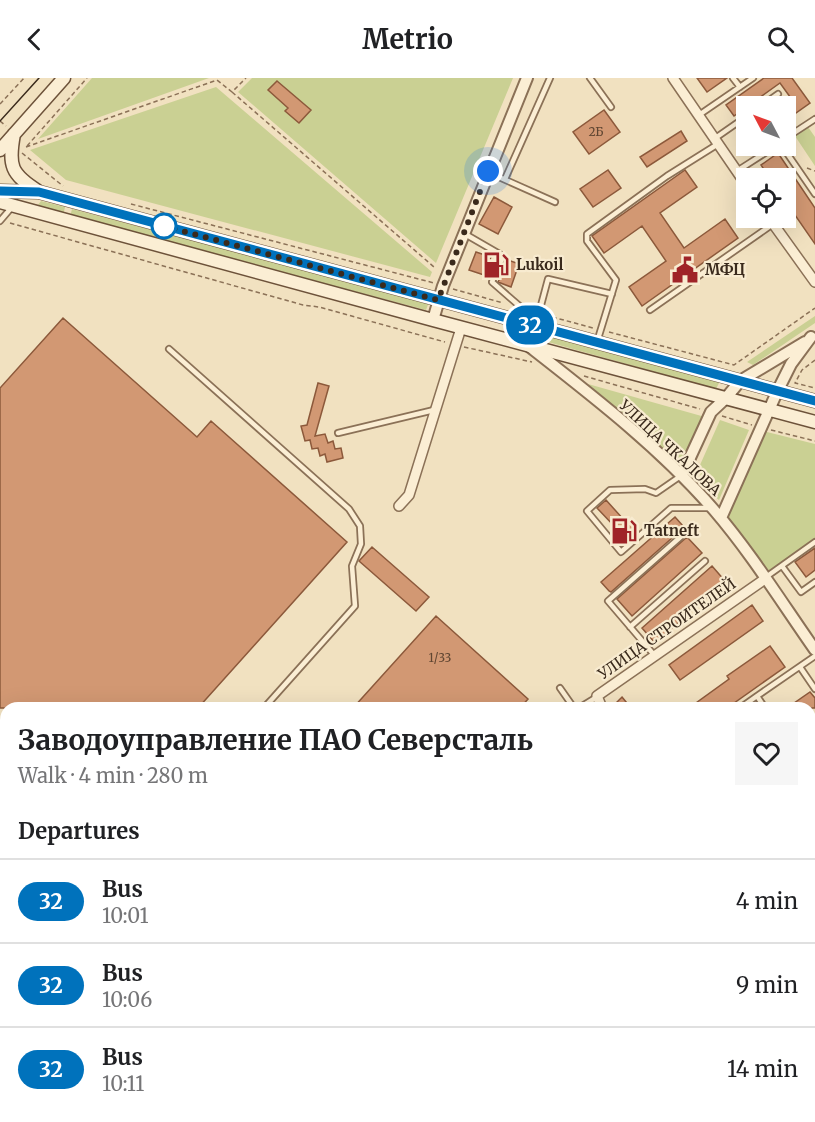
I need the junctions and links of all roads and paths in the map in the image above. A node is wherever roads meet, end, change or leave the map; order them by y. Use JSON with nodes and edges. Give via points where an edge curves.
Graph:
{"nodes":[{"id":1,"x":24,"y":78,"type":"edge"},
{"id":2,"x":64,"y":78,"type":"edge"},
{"id":3,"x":87,"y":78,"type":"edge"},
{"id":4,"x":246,"y":78,"type":"edge"},
{"id":5,"x":527,"y":78,"type":"edge"},
{"id":6,"x":550,"y":78,"type":"edge"},
{"id":7,"x":590,"y":78,"type":"edge"},
{"id":8,"x":673,"y":78,"type":"edge"},
{"id":9,"x":733,"y":78,"type":"edge"},
{"id":10,"x":753,"y":78,"type":"edge"},
{"id":11,"x":216,"y":79,"type":"edge"},
{"id":12,"x":740,"y":87,"type":"junction"},
{"id":13,"x":232,"y":92,"type":"junction"},
{"id":14,"x":778,"y":94,"type":"dead end"},
{"id":15,"x":775,"y":96,"type":"edge"},
{"id":16,"x":0,"y":104,"type":"edge"},
{"id":17,"x":611,"y":107,"type":"dead end"},
{"id":18,"x":699,"y":115,"type":"junction"},
{"id":19,"x":815,"y":118,"type":"edge"},
{"id":20,"x":0,"y":121,"type":"edge"},
{"id":21,"x":736,"y":125,"type":"edge"},
{"id":22,"x":796,"y":131,"type":"edge"},
{"id":23,"x":15,"y":134,"type":"junction"},
{"id":24,"x":716,"y":142,"type":"junction"},
{"id":25,"x":0,"y":150,"type":"edge"},
{"id":26,"x":760,"y":156,"type":"edge"},
{"id":27,"x":789,"y":156,"type":"edge"},
{"id":28,"x":742,"y":168,"type":"edge"},
{"id":29,"x":736,"y":170,"type":"edge"},
{"id":30,"x":488,"y":171,"type":"junction"},
{"id":31,"x":505,"y":179,"type":"junction"},
{"id":32,"x":63,"y":187,"type":"dead end"},
{"id":33,"x":0,"y":191,"type":"edge"},
{"id":34,"x":39,"y":192,"type":"junction"},
{"id":35,"x":815,"y":194,"type":"edge"},
{"id":36,"x":0,"y":202,"type":"edge"},
{"id":37,"x":555,"y":202,"type":"dead end"},
{"id":38,"x":130,"y":204,"type":"dead end"},
{"id":39,"x":13,"y":206,"type":"junction"},
{"id":40,"x":0,"y":221,"type":"edge"},
{"id":41,"x":171,"y":228,"type":"junction"},
{"id":42,"x":761,"y":228,"type":"edge"},
{"id":43,"x":776,"y":228,"type":"edge"},
{"id":44,"x":463,"y":233,"type":"junction"},
{"id":45,"x":166,"y":248,"type":"junction"},
{"id":46,"x":499,"y":266,"type":"dead end"},
{"id":47,"x":434,"y":267,"type":"dead end"},
{"id":48,"x":495,"y":274,"type":"dead end"},
{"id":49,"x":815,"y":282,"type":"edge"},
{"id":50,"x":443,"y":286,"type":"junction"},
{"id":51,"x":612,"y":294,"type":"junction"},
{"id":52,"x":438,"y":300,"type":"junction"},
{"id":53,"x":815,"y":308,"type":"edge"},
{"id":54,"x":523,"y":309,"type":"junction"},
{"id":55,"x":650,"y":310,"type":"dead end"},
{"id":56,"x":539,"y":313,"type":"junction"},
{"id":57,"x":433,"y":321,"type":"junction"},
{"id":58,"x":529,"y":325,"type":"junction"},
{"id":59,"x":461,"y":328,"type":"junction"},
{"id":60,"x":600,"y":330,"type":"junction"},
{"id":61,"x":813,"y":336,"type":"edge"},
{"id":62,"x":596,"y":343,"type":"junction"},
{"id":63,"x":528,"y":345,"type":"junction"},
{"id":64,"x":456,"y":346,"type":"junction"},
{"id":65,"x":169,"y":349,"type":"dead end"},
{"id":66,"x":815,"y":360,"type":"edge"},
{"id":67,"x":535,"y":363,"type":"dead end"},
{"id":68,"x":580,"y":375,"type":"dead end"},
{"id":69,"x":740,"y":381,"type":"junction"},
{"id":70,"x":815,"y":388,"type":"edge"},
{"id":71,"x":777,"y":392,"type":"junction"},
{"id":72,"x":726,"y":398,"type":"junction"},
{"id":73,"x":815,"y":401,"type":"edge"},
{"id":74,"x":434,"y":410,"type":"junction"},
{"id":75,"x":769,"y":410,"type":"junction"},
{"id":76,"x":711,"y":412,"type":"junction"},
{"id":77,"x":815,"y":422,"type":"edge"},
{"id":78,"x":761,"y":428,"type":"junction"},
{"id":79,"x":338,"y":433,"type":"dead end"},
{"id":80,"x":815,"y":441,"type":"edge"},
{"id":81,"x":682,"y":475,"type":"junction"},
{"id":82,"x":399,"y":506,"type":"dead end"},
{"id":83,"x":713,"y":508,"type":"junction"},
{"id":84,"x":721,"y":518,"type":"junction"},
{"id":85,"x":685,"y":533,"type":"dead end"},
{"id":86,"x":815,"y":542,"type":"edge"},
{"id":87,"x":705,"y":561,"type":"dead end"},
{"id":88,"x":782,"y":566,"type":"junction"},
{"id":89,"x":765,"y":579,"type":"junction"},
{"id":90,"x":815,"y":582,"type":"edge"},
{"id":91,"x":630,"y":627,"type":"junction"},
{"id":92,"x":815,"y":650,"type":"edge"},
{"id":93,"x":655,"y":656,"type":"junction"},
{"id":94,"x":815,"y":656,"type":"edge"},
{"id":95,"x":800,"y":667,"type":"junction"},
{"id":96,"x":560,"y":688,"type":"dead end"},
{"id":97,"x":815,"y":689,"type":"edge"},
{"id":98,"x":597,"y":696,"type":"junction"},
{"id":99,"x":757,"y":696,"type":"junction"},
{"id":100,"x":269,"y":702,"type":"edge"},
{"id":101,"x":570,"y":702,"type":"edge"},
{"id":102,"x":588,"y":702,"type":"edge"},
{"id":103,"x":600,"y":702,"type":"edge"},
{"id":104,"x":602,"y":702,"type":"edge"},
{"id":105,"x":748,"y":702,"type":"edge"},
{"id":106,"x":761,"y":702,"type":"edge"}],
"edges":[{"from":1,"to":16,"type":"path"},
{"from":2,"to":23,"type":"main road"},
{"from":3,"to":11,"type":"path","via":[[26,147]]},
{"from":4,"to":13,"type":"path"},
{"from":5,"to":30,"type":"street"},
{"from":6,"to":31,"type":"lane"},
{"from":7,"to":17,"type":"lane"},
{"from":8,"to":18,"type":"street"},
{"from":9,"to":12,"type":"lane"},
{"from":10,"to":12,"type":"lane"},
{"from":11,"to":13,"type":"path"},
{"from":12,"to":18,"type":"lane"},
{"from":13,"to":47,"type":"path"},
{"from":14,"to":15,"type":"lane"},
{"from":18,"to":24,"type":"street"},
{"from":19,"to":22,"type":"lane"},
{"from":20,"to":23,"type":"path"},
{"from":21,"to":24,"type":"lane"},
{"from":23,"to":25,"type":"main road"},
{"from":23,"to":32,"type":"path","via":[[23,141],[22,153]]},
{"from":23,"to":34,"type":"main road","via":[[10,154],[12,167],[21,180]]},
{"from":24,"to":29,"type":"street"},
{"from":24,"to":51,"type":"lane","via":[[587,234],[587,241],[616,280]]},
{"from":26,"to":28,"type":"lane"},
{"from":27,"to":35,"type":"lane"},
{"from":30,"to":31,"type":"lane"},
{"from":30,"to":44,"type":"street"},
{"from":31,"to":37,"type":"lane"},
{"from":33,"to":34,"type":"main road"},
{"from":34,"to":41,"type":"main road"},
{"from":36,"to":39,"type":"main road"},
{"from":38,"to":50,"type":"path"},
{"from":39,"to":40,"type":"lane"},
{"from":39,"to":45,"type":"main road"},
{"from":40,"to":64,"type":"path"},
{"from":41,"to":45,"type":"main road"},
{"from":41,"to":52,"type":"main road"},
{"from":42,"to":55,"type":"lane"},
{"from":43,"to":49,"type":"street"},
{"from":44,"to":46,"type":"lane","via":[[503,256]]},
{"from":44,"to":50,"type":"street"},
{"from":45,"to":57,"type":"main road"},
{"from":48,"to":54,"type":"lane","via":[[492,282]]},
{"from":50,"to":52,"type":"street"},
{"from":50,"to":54,"type":"path"},
{"from":51,"to":56,"type":"lane","via":[[548,279]]},
{"from":51,"to":60,"type":"lane"},
{"from":52,"to":57,"type":"street"},
{"from":52,"to":58,"type":"main road"},
{"from":53,"to":60,"type":"path","via":[[734,365]]},
{"from":54,"to":58,"type":"lane"},
{"from":56,"to":58,"type":"lane"},
{"from":56,"to":60,"type":"path"},
{"from":57,"to":59,"type":"main road"},
{"from":58,"to":62,"type":"main road"},
{"from":59,"to":63,"type":"main road"},
{"from":59,"to":64,"type":"street"},
{"from":60,"to":62,"type":"lane"},
{"from":61,"to":69,"type":"street"},
{"from":61,"to":71,"type":"street","via":[[791,364]]},
{"from":62,"to":69,"type":"main road"},
{"from":63,"to":72,"type":"main road"},
{"from":63,"to":81,"type":"street","name":"УЛИЦА ЧКАЛОВА"},
{"from":64,"to":67,"type":"path"},
{"from":64,"to":74,"type":"street"},
{"from":65,"to":100,"type":"lane","via":[[349,509],[360,526],[361,544],[352,566],[355,606]]},
{"from":66,"to":70,"type":"path","via":[[802,370],[795,383]]},
{"from":68,"to":76,"type":"path"},
{"from":69,"to":71,"type":"main road"},
{"from":69,"to":72,"type":"street"},
{"from":71,"to":73,"type":"main road"},
{"from":71,"to":75,"type":"street"},
{"from":72,"to":75,"type":"main road"},
{"from":72,"to":76,"type":"street"},
{"from":74,"to":79,"type":"lane"},
{"from":74,"to":82,"type":"street","via":[[409,495]]},
{"from":75,"to":77,"type":"main road"},
{"from":75,"to":78,"type":"street"},
{"from":76,"to":78,"type":"path"},
{"from":76,"to":81,"type":"street"},
{"from":78,"to":80,"type":"path"},
{"from":78,"to":84,"type":"street"},
{"from":81,"to":83,"type":"street","name":"УЛИЦА ЧКАЛОВА"},
{"from":81,"to":83,"type":"lane","via":[[656,492],[610,490],[587,511],[621,552],[671,508]]},
{"from":83,"to":84,"type":"street","name":"УЛИЦА ЧКАЛОВА"},
{"from":84,"to":89,"type":"street","name":"УЛИЦА ЧКАЛОВА"},
{"from":85,"to":91,"type":"lane","via":[[608,601]]},
{"from":86,"to":88,"type":"lane"},
{"from":87,"to":91,"type":"lane"},
{"from":88,"to":89,"type":"lane"},
{"from":88,"to":90,"type":"lane","via":[[801,592]]},
{"from":89,"to":92,"type":"street","name":"УЛИЦА ЧКАЛОВА"},
{"from":89,"to":93,"type":"street","name":"УЛИЦА СТРОИТЕЛЕЙ"},
{"from":91,"to":93,"type":"lane"},
{"from":93,"to":98,"type":"street","name":"УЛИЦА СТРОИТЕЛЕЙ"},
{"from":94,"to":95,"type":"lane"},
{"from":95,"to":97,"type":"lane"},
{"from":95,"to":99,"type":"lane"},
{"from":96,"to":101,"type":"lane"},
{"from":98,"to":102,"type":"lane"},
{"from":98,"to":103,"type":"street","name":"УЛИЦА СТРОИТЕЛЕЙ"},
{"from":98,"to":104,"type":"lane"},
{"from":99,"to":105,"type":"lane"},
{"from":99,"to":106,"type":"lane"}]}
